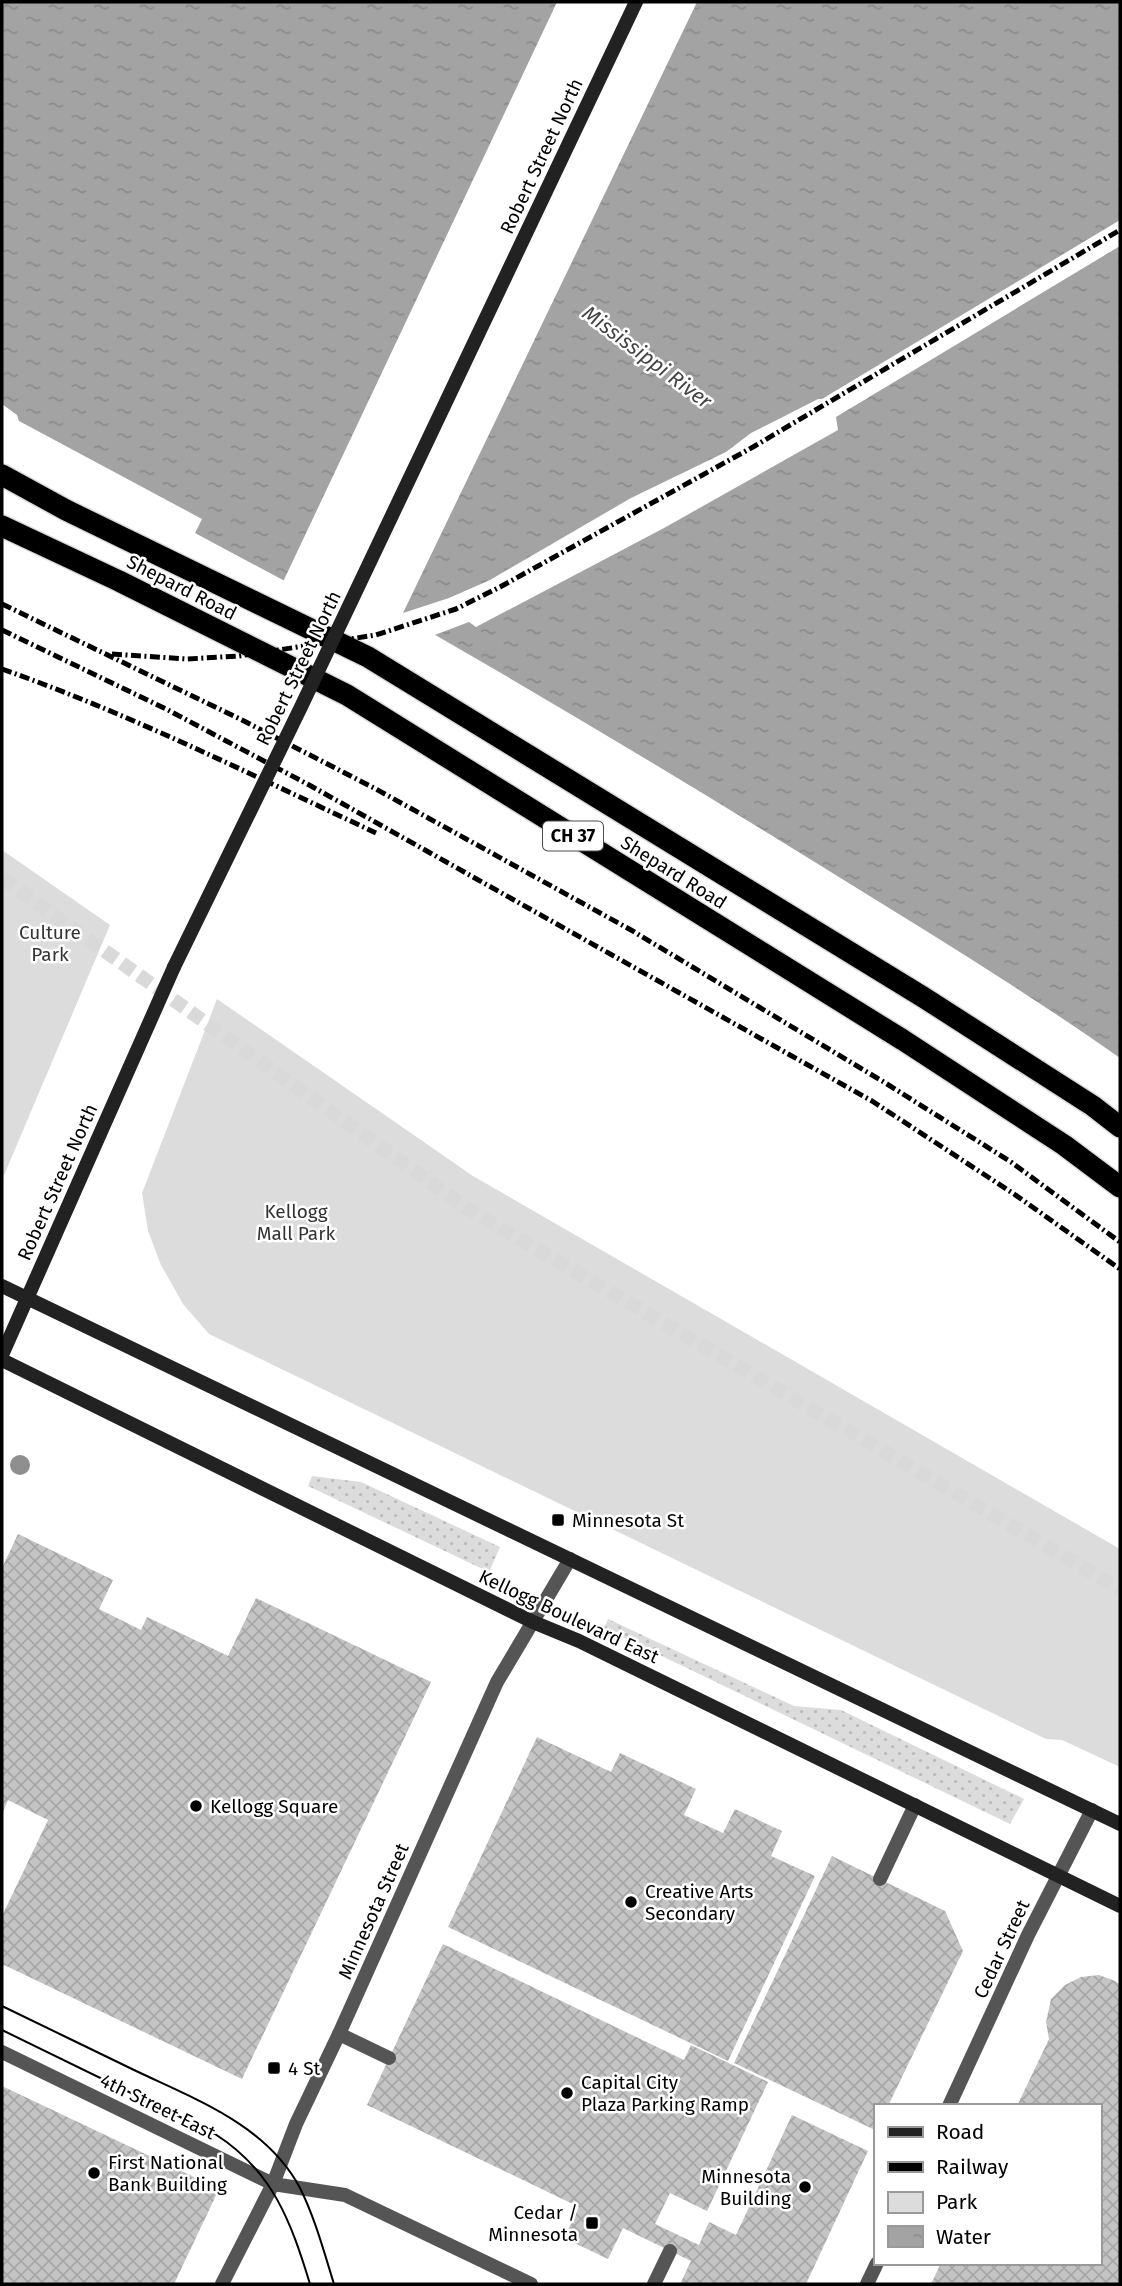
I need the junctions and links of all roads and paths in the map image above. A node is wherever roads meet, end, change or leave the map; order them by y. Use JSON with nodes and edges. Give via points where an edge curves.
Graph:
{"nodes":[{"id":1,"x":636,"y":2,"type":"edge"},
{"id":2,"x":2,"y":475,"type":"edge"},
{"id":3,"x":2,"y":526,"type":"edge"},
{"id":4,"x":1120,"y":1126,"type":"edge"},
{"id":5,"x":1120,"y":1188,"type":"edge"},
{"id":6,"x":2,"y":1286,"type":"edge"},
{"id":7,"x":26,"y":1298,"type":"junction"},
{"id":8,"x":2,"y":1355,"type":"edge"},
{"id":9,"x":2,"y":1360,"type":"edge"},
{"id":10,"x":570,"y":1559,"type":"junction"},
{"id":11,"x":533,"y":1622,"type":"junction"},
{"id":12,"x":915,"y":1805,"type":"junction"},
{"id":13,"x":1092,"y":1810,"type":"junction"},
{"id":14,"x":1120,"y":1824,"type":"edge"},
{"id":15,"x":1058,"y":1875,"type":"junction"},
{"id":16,"x":880,"y":1879,"type":"dead end"},
{"id":17,"x":1120,"y":1906,"type":"edge"},
{"id":18,"x":339,"y":2034,"type":"junction"},
{"id":19,"x":2,"y":2052,"type":"edge"},
{"id":20,"x":389,"y":2059,"type":"dead end"},
{"id":21,"x":950,"y":2104,"type":"edge"},
{"id":22,"x":273,"y":2183,"type":"junction"},
{"id":23,"x":670,"y":2251,"type":"dead end"},
{"id":24,"x":876,"y":2265,"type":"edge"},
{"id":25,"x":222,"y":2284,"type":"edge"},
{"id":26,"x":531,"y":2284,"type":"edge"},
{"id":27,"x":654,"y":2284,"type":"edge"},
{"id":28,"x":867,"y":2284,"type":"edge"}],
"edges":[{"from":1,"to":7,"type":"main road","name":"Robert Street North","bridge":true,"via":[[174,967]]},
{"from":2,"to":4,"type":"highway","name":"Shepard Road","number":"CH 37","via":[[368,657],[923,997]]},
{"from":3,"to":5,"type":"highway","name":"Shepard Road","number":"CH 37","via":[[347,695],[902,1040],[1064,1145]]},
{"from":6,"to":7,"type":"main road"},
{"from":7,"to":8,"type":"main road","name":"Robert Street North"},
{"from":7,"to":10,"type":"main road"},
{"from":9,"to":11,"type":"main road","name":"Kellogg Boulevard East"},
{"from":10,"to":11,"type":"street","name":"Minnesota Street"},
{"from":10,"to":13,"type":"main road"},
{"from":11,"to":12,"type":"main road","name":"Kellogg Boulevard East"},
{"from":11,"to":18,"type":"street","name":"Minnesota Street","via":[[505,1664]]},
{"from":12,"to":15,"type":"main road","name":"Kellogg Boulevard East"},
{"from":12,"to":16,"type":"street"},
{"from":13,"to":14,"type":"main road"},
{"from":13,"to":15,"type":"street","name":"Cedar Street"},
{"from":15,"to":17,"type":"main road","name":"Kellogg Boulevard East"},
{"from":15,"to":21,"type":"street","name":"Cedar Street"},
{"from":18,"to":20,"type":"street"},
{"from":18,"to":22,"type":"street","name":"Minnesota Street"},
{"from":19,"to":22,"type":"street","name":"4th Street East"},
{"from":22,"to":25,"type":"street","name":"Minnesota Street"},
{"from":22,"to":26,"type":"street","name":"4th Street East","via":[[345,2195]]},
{"from":23,"to":27,"type":"street"},
{"from":24,"to":28,"type":"street"}]}
